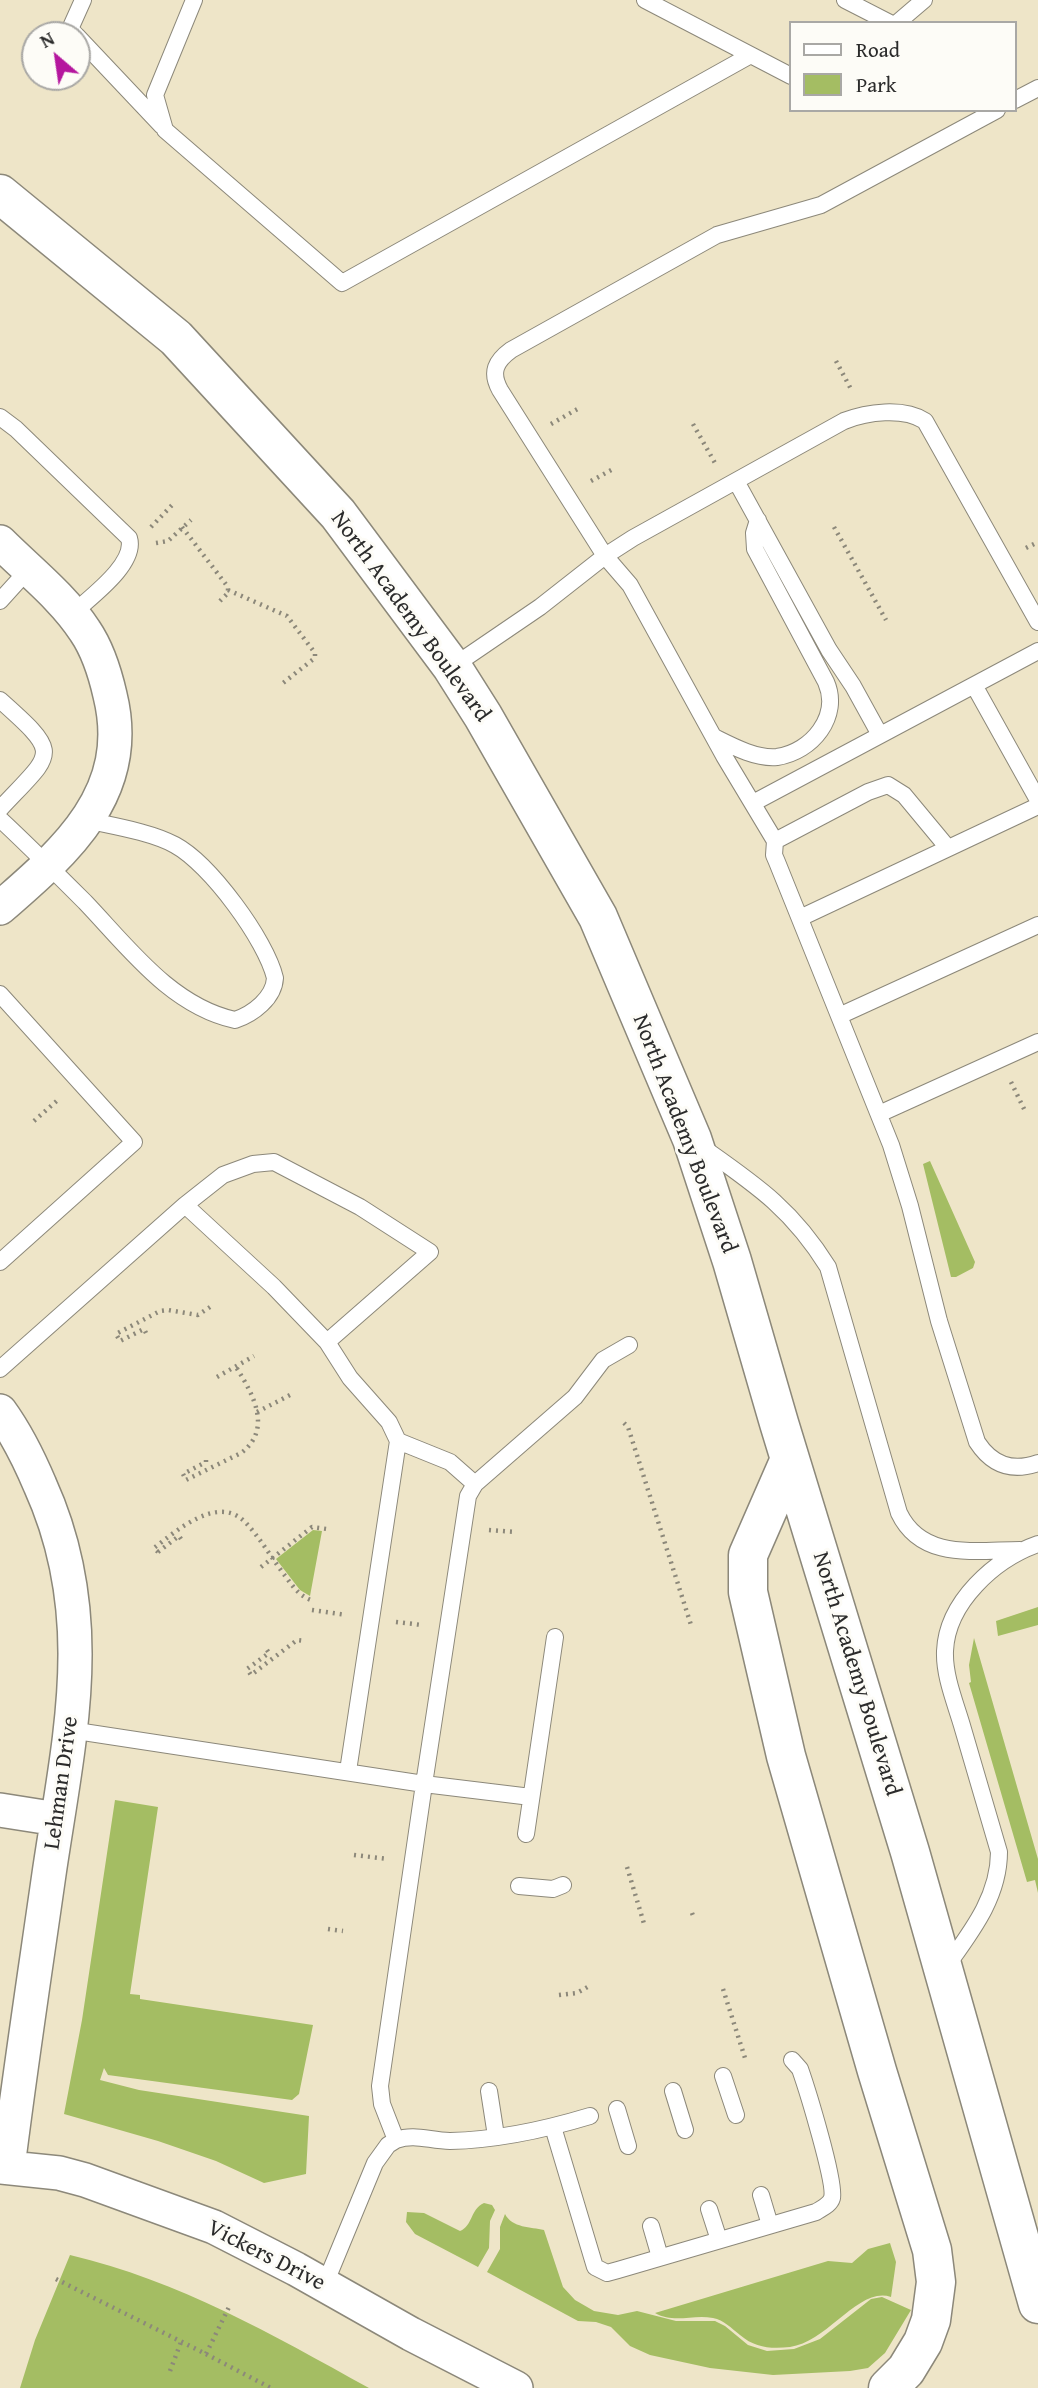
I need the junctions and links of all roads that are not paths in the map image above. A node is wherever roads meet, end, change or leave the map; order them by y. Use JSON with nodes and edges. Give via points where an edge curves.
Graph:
{"nodes":[{"id":1,"x":83,"y":0,"type":"edge"},
{"id":2,"x":194,"y":0,"type":"edge"},
{"id":3,"x":645,"y":0,"type":"edge"},
{"id":4,"x":845,"y":0,"type":"edge"},
{"id":5,"x":924,"y":0,"type":"edge"},
{"id":6,"x":74,"y":21,"type":"edge"},
{"id":7,"x":886,"y":21,"type":"edge"},
{"id":8,"x":899,"y":21,"type":"edge"},
{"id":9,"x":91,"y":52,"type":"edge"},
{"id":10,"x":749,"y":56,"type":"junction"},
{"id":11,"x":790,"y":76,"type":"edge"},
{"id":12,"x":1038,"y":88,"type":"edge"},
{"id":13,"x":1017,"y":99,"type":"edge"},
{"id":14,"x":993,"y":112,"type":"edge"},
{"id":15,"x":165,"y":130,"type":"junction"},
{"id":16,"x":0,"y":194,"type":"edge"},
{"id":17,"x":0,"y":417,"type":"edge"},
{"id":18,"x":732,"y":483,"type":"junction"},
{"id":19,"x":758,"y":520,"type":"junction"},
{"id":20,"x":0,"y":542,"type":"edge"},
{"id":21,"x":605,"y":556,"type":"junction"},
{"id":22,"x":28,"y":570,"type":"junction"},
{"id":23,"x":0,"y":601,"type":"edge"},
{"id":24,"x":72,"y":614,"type":"junction"},
{"id":25,"x":1038,"y":622,"type":"edge"},
{"id":26,"x":1038,"y":652,"type":"edge"},
{"id":27,"x":452,"y":667,"type":"junction"},
{"id":28,"x":975,"y":687,"type":"junction"},
{"id":29,"x":0,"y":700,"type":"edge"},
{"id":30,"x":880,"y":735,"type":"junction"},
{"id":31,"x":714,"y":737,"type":"junction"},
{"id":32,"x":1038,"y":800,"type":"edge"},
{"id":33,"x":752,"y":803,"type":"junction"},
{"id":34,"x":1038,"y":807,"type":"edge"},
{"id":35,"x":0,"y":809,"type":"edge"},
{"id":36,"x":0,"y":819,"type":"edge"},
{"id":37,"x":86,"y":820,"type":"junction"},
{"id":38,"x":775,"y":841,"type":"junction"},
{"id":39,"x":948,"y":848,"type":"junction"},
{"id":40,"x":49,"y":865,"type":"junction"},
{"id":41,"x":0,"y":908,"type":"edge"},
{"id":42,"x":800,"y":918,"type":"junction"},
{"id":43,"x":1038,"y":925,"type":"edge"},
{"id":44,"x":0,"y":994,"type":"edge"},
{"id":45,"x":839,"y":1016,"type":"junction"},
{"id":46,"x":1038,"y":1042,"type":"edge"},
{"id":47,"x":879,"y":1114,"type":"junction"},
{"id":48,"x":692,"y":1139,"type":"junction"},
{"id":49,"x":185,"y":1205,"type":"junction"},
{"id":50,"x":0,"y":1262,"type":"edge"},
{"id":51,"x":327,"y":1342,"type":"junction"},
{"id":52,"x":629,"y":1345,"type":"dead end"},
{"id":53,"x":0,"y":1369,"type":"edge"},
{"id":54,"x":0,"y":1410,"type":"edge"},
{"id":55,"x":398,"y":1441,"type":"junction"},
{"id":56,"x":790,"y":1459,"type":"junction"},
{"id":57,"x":1037,"y":1466,"type":"edge"},
{"id":58,"x":475,"y":1484,"type":"junction"},
{"id":59,"x":1038,"y":1544,"type":"edge"},
{"id":60,"x":1020,"y":1550,"type":"junction"},
{"id":61,"x":555,"y":1637,"type":"dead end"},
{"id":62,"x":70,"y":1730,"type":"junction"},
{"id":63,"x":348,"y":1771,"type":"junction"},
{"id":64,"x":424,"y":1784,"type":"junction"},
{"id":65,"x":531,"y":1797,"type":"junction"},
{"id":66,"x":0,"y":1810,"type":"edge"},
{"id":67,"x":57,"y":1819,"type":"junction"},
{"id":68,"x":526,"y":1834,"type":"dead end"},
{"id":69,"x":563,"y":1885,"type":"dead end"},
{"id":70,"x":519,"y":1886,"type":"dead end"},
{"id":71,"x":944,"y":1971,"type":"junction"},
{"id":72,"x":792,"y":2060,"type":"dead end"},
{"id":73,"x":723,"y":2076,"type":"dead end"},
{"id":74,"x":489,"y":2091,"type":"dead end"},
{"id":75,"x":673,"y":2091,"type":"dead end"},
{"id":76,"x":617,"y":2109,"type":"dead end"},
{"id":77,"x":736,"y":2115,"type":"dead end"},
{"id":78,"x":590,"y":2116,"type":"dead end"},
{"id":79,"x":553,"y":2127,"type":"junction"},
{"id":80,"x":685,"y":2130,"type":"dead end"},
{"id":81,"x":496,"y":2136,"type":"junction"},
{"id":82,"x":396,"y":2140,"type":"junction"},
{"id":83,"x":628,"y":2146,"type":"dead end"},
{"id":84,"x":4,"y":2167,"type":"edge"},
{"id":85,"x":761,"y":2195,"type":"dead end"},
{"id":86,"x":709,"y":2210,"type":"dead end"},
{"id":87,"x":770,"y":2225,"type":"junction"},
{"id":88,"x":651,"y":2226,"type":"dead end"},
{"id":89,"x":719,"y":2240,"type":"junction"},
{"id":90,"x":660,"y":2257,"type":"junction"},
{"id":91,"x":325,"y":2284,"type":"junction"},
{"id":92,"x":1038,"y":2304,"type":"edge"},
{"id":93,"x":497,"y":2384,"type":"edge"},
{"id":94,"x":888,"y":2388,"type":"edge"}],
"edges":[{"from":1,"to":6,"type":"lane"},
{"from":2,"to":15,"type":"lane","via":[[155,95]]},
{"from":3,"to":10,"type":"lane"},
{"from":4,"to":7,"type":"lane"},
{"from":5,"to":8,"type":"lane"},
{"from":9,"to":15,"type":"lane"},
{"from":10,"to":11,"type":"lane"},
{"from":10,"to":15,"type":"lane","via":[[342,283]]},
{"from":12,"to":13,"type":"lane"},
{"from":14,"to":21,"type":"lane","via":[[821,205],[708,240],[497,362],[496,383]]},
{"from":16,"to":27,"type":"highway","name":"North Academy Boulevard","via":[[176,338],[338,514]]},
{"from":17,"to":24,"type":"lane","via":[[129,538],[130,553],[121,567]]},
{"from":18,"to":19,"type":"lane"},
{"from":18,"to":21,"type":"lane"},
{"from":18,"to":25,"type":"lane","via":[[854,417],[874,413],[919,417],[930,428]]},
{"from":19,"to":30,"type":"lane"},
{"from":19,"to":31,"type":"lane","via":[[755,549],[826,682],[830,710],[817,735],[778,757],[759,755]]},
{"from":20,"to":22,"type":"street"},
{"from":21,"to":27,"type":"lane"},
{"from":21,"to":31,"type":"lane","via":[[631,585]]},
{"from":22,"to":23,"type":"lane"},
{"from":22,"to":24,"type":"street"},
{"from":24,"to":37,"type":"street","via":[[100,661],[117,727],[109,780]]},
{"from":26,"to":28,"type":"lane"},
{"from":27,"to":48,"type":"highway","name":"North Academy Boulevard","via":[[598,917]]},
{"from":28,"to":30,"type":"lane"},
{"from":28,"to":32,"type":"lane"},
{"from":29,"to":35,"type":"lane","via":[[33,728],[46,751],[39,768]]},
{"from":30,"to":33,"type":"lane"},
{"from":31,"to":33,"type":"lane"},
{"from":33,"to":38,"type":"lane"},
{"from":34,"to":39,"type":"lane"},
{"from":36,"to":40,"type":"lane"},
{"from":37,"to":40,"type":"street"},
{"from":37,"to":40,"type":"lane","via":[[167,842],[197,862],[256,935],[275,978],[267,998],[235,1020],[180,996]]},
{"from":38,"to":39,"type":"lane","via":[[888,785],[899,790]]},
{"from":38,"to":42,"type":"lane","via":[[774,855]]},
{"from":39,"to":42,"type":"lane"},
{"from":40,"to":41,"type":"street"},
{"from":42,"to":45,"type":"lane"},
{"from":43,"to":45,"type":"lane"},
{"from":44,"to":50,"type":"lane","via":[[134,1142]]},
{"from":45,"to":47,"type":"lane"},
{"from":46,"to":47,"type":"lane"},
{"from":47,"to":57,"type":"lane","via":[[976,1442],[988,1457],[1003,1465]]},
{"from":48,"to":56,"type":"highway","name":"North Academy Boulevard"},
{"from":48,"to":60,"type":"lane","via":[[766,1193],[791,1217],[828,1267],[899,1513],[908,1528],[925,1542],[944,1549]]},
{"from":49,"to":51,"type":"lane"},
{"from":49,"to":51,"type":"lane","via":[[223,1175],[274,1162],[360,1207],[430,1252]]},
{"from":49,"to":53,"type":"lane"},
{"from":51,"to":55,"type":"lane","via":[[350,1378],[389,1422]]},
{"from":52,"to":58,"type":"lane","via":[[603,1360],[575,1397]]},
{"from":54,"to":62,"type":"street","name":"Lehman Drive","via":[[35,1472],[66,1555],[76,1656]]},
{"from":55,"to":58,"type":"lane","via":[[450,1462]]},
{"from":55,"to":63,"type":"lane"},
{"from":56,"to":71,"type":"highway","name":"North Academy Boulevard"},
{"from":56,"to":94,"type":"highway","via":[[748,1555],[748,1592],[786,1756],[932,2250],[936,2283],[923,2342]]},
{"from":58,"to":64,"type":"lane","via":[[468,1496]]},
{"from":59,"to":60,"type":"lane"},
{"from":60,"to":71,"type":"lane","via":[[967,1594],[947,1638],[950,1686],[999,1865],[980,1918]]},
{"from":61,"to":65,"type":"lane"},
{"from":62,"to":63,"type":"lane"},
{"from":62,"to":67,"type":"street","name":"Lehman Drive"},
{"from":63,"to":64,"type":"lane"},
{"from":64,"to":65,"type":"lane"},
{"from":64,"to":82,"type":"lane","via":[[380,2086]]},
{"from":65,"to":68,"type":"lane"},
{"from":66,"to":67,"type":"street"},
{"from":67,"to":84,"type":"street","name":"Lehman Drive"},
{"from":69,"to":70,"type":"lane","via":[[553,1889]]},
{"from":71,"to":92,"type":"highway","name":"North Academy Boulevard"},
{"from":72,"to":87,"type":"lane","via":[[802,2074],[832,2196],[816,2212]]},
{"from":73,"to":77,"type":"lane"},
{"from":74,"to":81,"type":"lane"},
{"from":75,"to":80,"type":"lane"},
{"from":76,"to":83,"type":"lane"},
{"from":78,"to":79,"type":"lane"},
{"from":79,"to":81,"type":"lane"},
{"from":79,"to":90,"type":"lane","via":[[595,2267],[607,2273]]},
{"from":81,"to":82,"type":"lane"},
{"from":82,"to":91,"type":"lane","via":[[375,2163]]},
{"from":84,"to":91,"type":"street","name":"Vickers Drive","via":[[59,2173],[128,2194],[214,2227]]},
{"from":85,"to":87,"type":"lane"},
{"from":86,"to":89,"type":"lane"},
{"from":87,"to":89,"type":"lane"},
{"from":88,"to":90,"type":"lane"},
{"from":89,"to":90,"type":"lane"},
{"from":91,"to":93,"type":"street","name":"Vickers Drive"}]}
